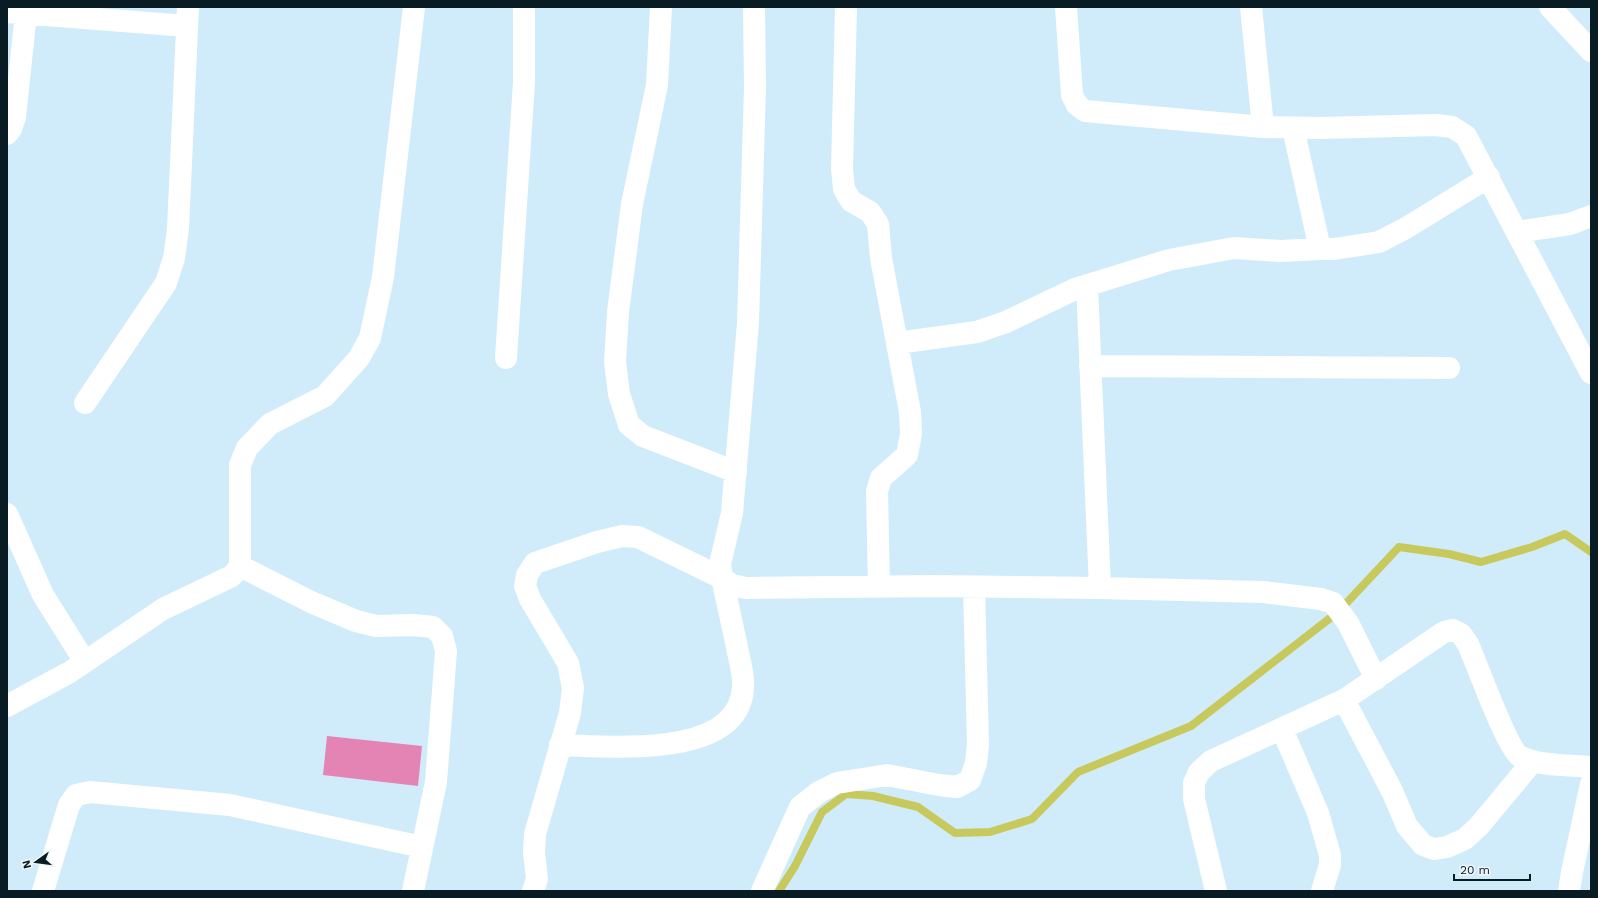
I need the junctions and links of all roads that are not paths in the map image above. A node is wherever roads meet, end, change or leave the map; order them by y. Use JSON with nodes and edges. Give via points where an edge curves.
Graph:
{"nodes":[{"id":1,"x":414,"y":7,"type":"edge"},
{"id":2,"x":524,"y":7,"type":"edge"},
{"id":3,"x":661,"y":7,"type":"edge"},
{"id":4,"x":754,"y":7,"type":"edge"},
{"id":5,"x":846,"y":7,"type":"edge"},
{"id":6,"x":1066,"y":7,"type":"edge"},
{"id":7,"x":1251,"y":7,"type":"edge"},
{"id":8,"x":1550,"y":7,"type":"edge"},
{"id":9,"x":16,"y":12,"type":"edge"},
{"id":10,"x":188,"y":17,"type":"edge"},
{"id":11,"x":1591,"y":51,"type":"edge"},
{"id":12,"x":1263,"y":127,"type":"junction"},
{"id":13,"x":1293,"y":128,"type":"junction"},
{"id":14,"x":7,"y":134,"type":"edge"},
{"id":15,"x":1489,"y":177,"type":"junction"},
{"id":16,"x":1591,"y":216,"type":"edge"},
{"id":17,"x":1517,"y":232,"type":"junction"},
{"id":18,"x":1320,"y":249,"type":"junction"},
{"id":19,"x":1087,"y":285,"type":"junction"},
{"id":20,"x":897,"y":343,"type":"junction"},
{"id":21,"x":506,"y":358,"type":"dead end"},
{"id":22,"x":1090,"y":366,"type":"junction"},
{"id":23,"x":1449,"y":368,"type":"dead end"},
{"id":24,"x":1591,"y":372,"type":"edge"},
{"id":25,"x":85,"y":403,"type":"dead end"},
{"id":26,"x":736,"y":472,"type":"junction"},
{"id":27,"x":7,"y":514,"type":"edge"},
{"id":28,"x":240,"y":566,"type":"junction"},
{"id":29,"x":722,"y":578,"type":"junction"},
{"id":30,"x":879,"y":587,"type":"junction"},
{"id":31,"x":974,"y":587,"type":"junction"},
{"id":32,"x":1100,"y":588,"type":"junction"},
{"id":33,"x":85,"y":662,"type":"junction"},
{"id":34,"x":1376,"y":679,"type":"junction"},
{"id":35,"x":1344,"y":700,"type":"junction"},
{"id":36,"x":7,"y":706,"type":"edge"},
{"id":37,"x":1282,"y":728,"type":"junction"},
{"id":38,"x":560,"y":745,"type":"junction"},
{"id":39,"x":1533,"y":761,"type":"junction"},
{"id":40,"x":1591,"y":767,"type":"edge"},
{"id":41,"x":1591,"y":784,"type":"edge"},
{"id":42,"x":422,"y":847,"type":"junction"},
{"id":43,"x":43,"y":891,"type":"edge"},
{"id":44,"x":413,"y":891,"type":"edge"},
{"id":45,"x":533,"y":891,"type":"edge"},
{"id":46,"x":762,"y":891,"type":"edge"},
{"id":47,"x":1216,"y":891,"type":"edge"},
{"id":48,"x":1322,"y":891,"type":"edge"},
{"id":49,"x":1569,"y":891,"type":"edge"}],
"edges":[{"from":1,"to":28,"type":"street","via":[[383,277],[370,338],[359,358],[326,396],[270,424],[247,448],[240,465]]},
{"from":2,"to":21,"type":"street","via":[[524,82]]},
{"from":3,"to":26,"type":"street","via":[[657,86],[632,204],[618,312],[615,362],[619,394],[629,425],[643,436]]},
{"from":4,"to":26,"type":"street","via":[[755,87],[748,323]]},
{"from":5,"to":20,"type":"street","via":[[842,169],[844,189],[851,201],[870,212],[878,224],[881,258]]},
{"from":6,"to":12,"type":"street","via":[[1072,95],[1084,111]]},
{"from":7,"to":12,"type":"street"},
{"from":8,"to":11,"type":"street"},
{"from":9,"to":10,"type":"street"},
{"from":9,"to":14,"type":"street","via":[[15,117]]},
{"from":10,"to":25,"type":"street","via":[[178,230],[174,258],[166,283]]},
{"from":12,"to":13,"type":"street"},
{"from":13,"to":15,"type":"street","via":[[1436,125],[1452,127],[1466,136]]},
{"from":13,"to":18,"type":"street"},
{"from":15,"to":17,"type":"street"},
{"from":15,"to":18,"type":"street","via":[[1406,228],[1378,242]]},
{"from":16,"to":17,"type":"street","via":[[1570,224]]},
{"from":17,"to":24,"type":"street"},
{"from":18,"to":19,"type":"street","via":[[1280,251],[1234,248],[1169,260]]},
{"from":19,"to":20,"type":"street","via":[[1006,322],[977,332]]},
{"from":19,"to":22,"type":"street"},
{"from":20,"to":30,"type":"street","via":[[910,412],[911,434],[906,455],[881,478],[877,491]]},
{"from":22,"to":23,"type":"street"},
{"from":22,"to":32,"type":"street"},
{"from":26,"to":29,"type":"street","via":[[732,513],[720,564]]},
{"from":27,"to":33,"type":"street","via":[[43,595]]},
{"from":28,"to":33,"type":"street","via":[[232,576],[164,609]]},
{"from":28,"to":42,"type":"street","via":[[311,602],[356,621],[376,626],[433,627],[442,636],[446,651],[436,782]]},
{"from":29,"to":30,"type":"street","via":[[732,585],[746,588]]},
{"from":29,"to":38,"type":"street","via":[[744,685],[740,706],[728,723],[707,735],[684,741],[645,746]]},
{"from":29,"to":38,"type":"street","via":[[638,537],[622,536],[597,542],[535,562],[527,574],[525,586],[568,663],[573,688],[570,713]]},
{"from":30,"to":31,"type":"street"},
{"from":31,"to":32,"type":"street"},
{"from":31,"to":46,"type":"street","via":[[978,745],[976,763],[970,780],[957,786],[939,785],[886,775],[837,783],[819,792],[800,807]]},
{"from":32,"to":34,"type":"street","via":[[1263,592],[1321,598],[1333,603],[1348,622]]},
{"from":33,"to":36,"type":"street"},
{"from":34,"to":35,"type":"street"},
{"from":34,"to":39,"type":"street","via":[[1444,632],[1453,630],[1461,634],[1468,644],[1514,749],[1519,756]]},
{"from":35,"to":37,"type":"street"},
{"from":35,"to":39,"type":"street","via":[[1392,791],[1407,826],[1423,845],[1434,849],[1447,847],[1465,839],[1479,826]]},
{"from":37,"to":47,"type":"street","via":[[1211,762],[1199,772],[1194,783],[1194,799]]},
{"from":37,"to":48,"type":"street","via":[[1318,813],[1330,855],[1330,865]]},
{"from":38,"to":45,"type":"street","via":[[535,834],[536,879]]},
{"from":39,"to":40,"type":"street"},
{"from":41,"to":49,"type":"street"},
{"from":42,"to":43,"type":"street","via":[[230,805],[90,792],[76,795],[69,805]]},
{"from":42,"to":44,"type":"street"}]}
